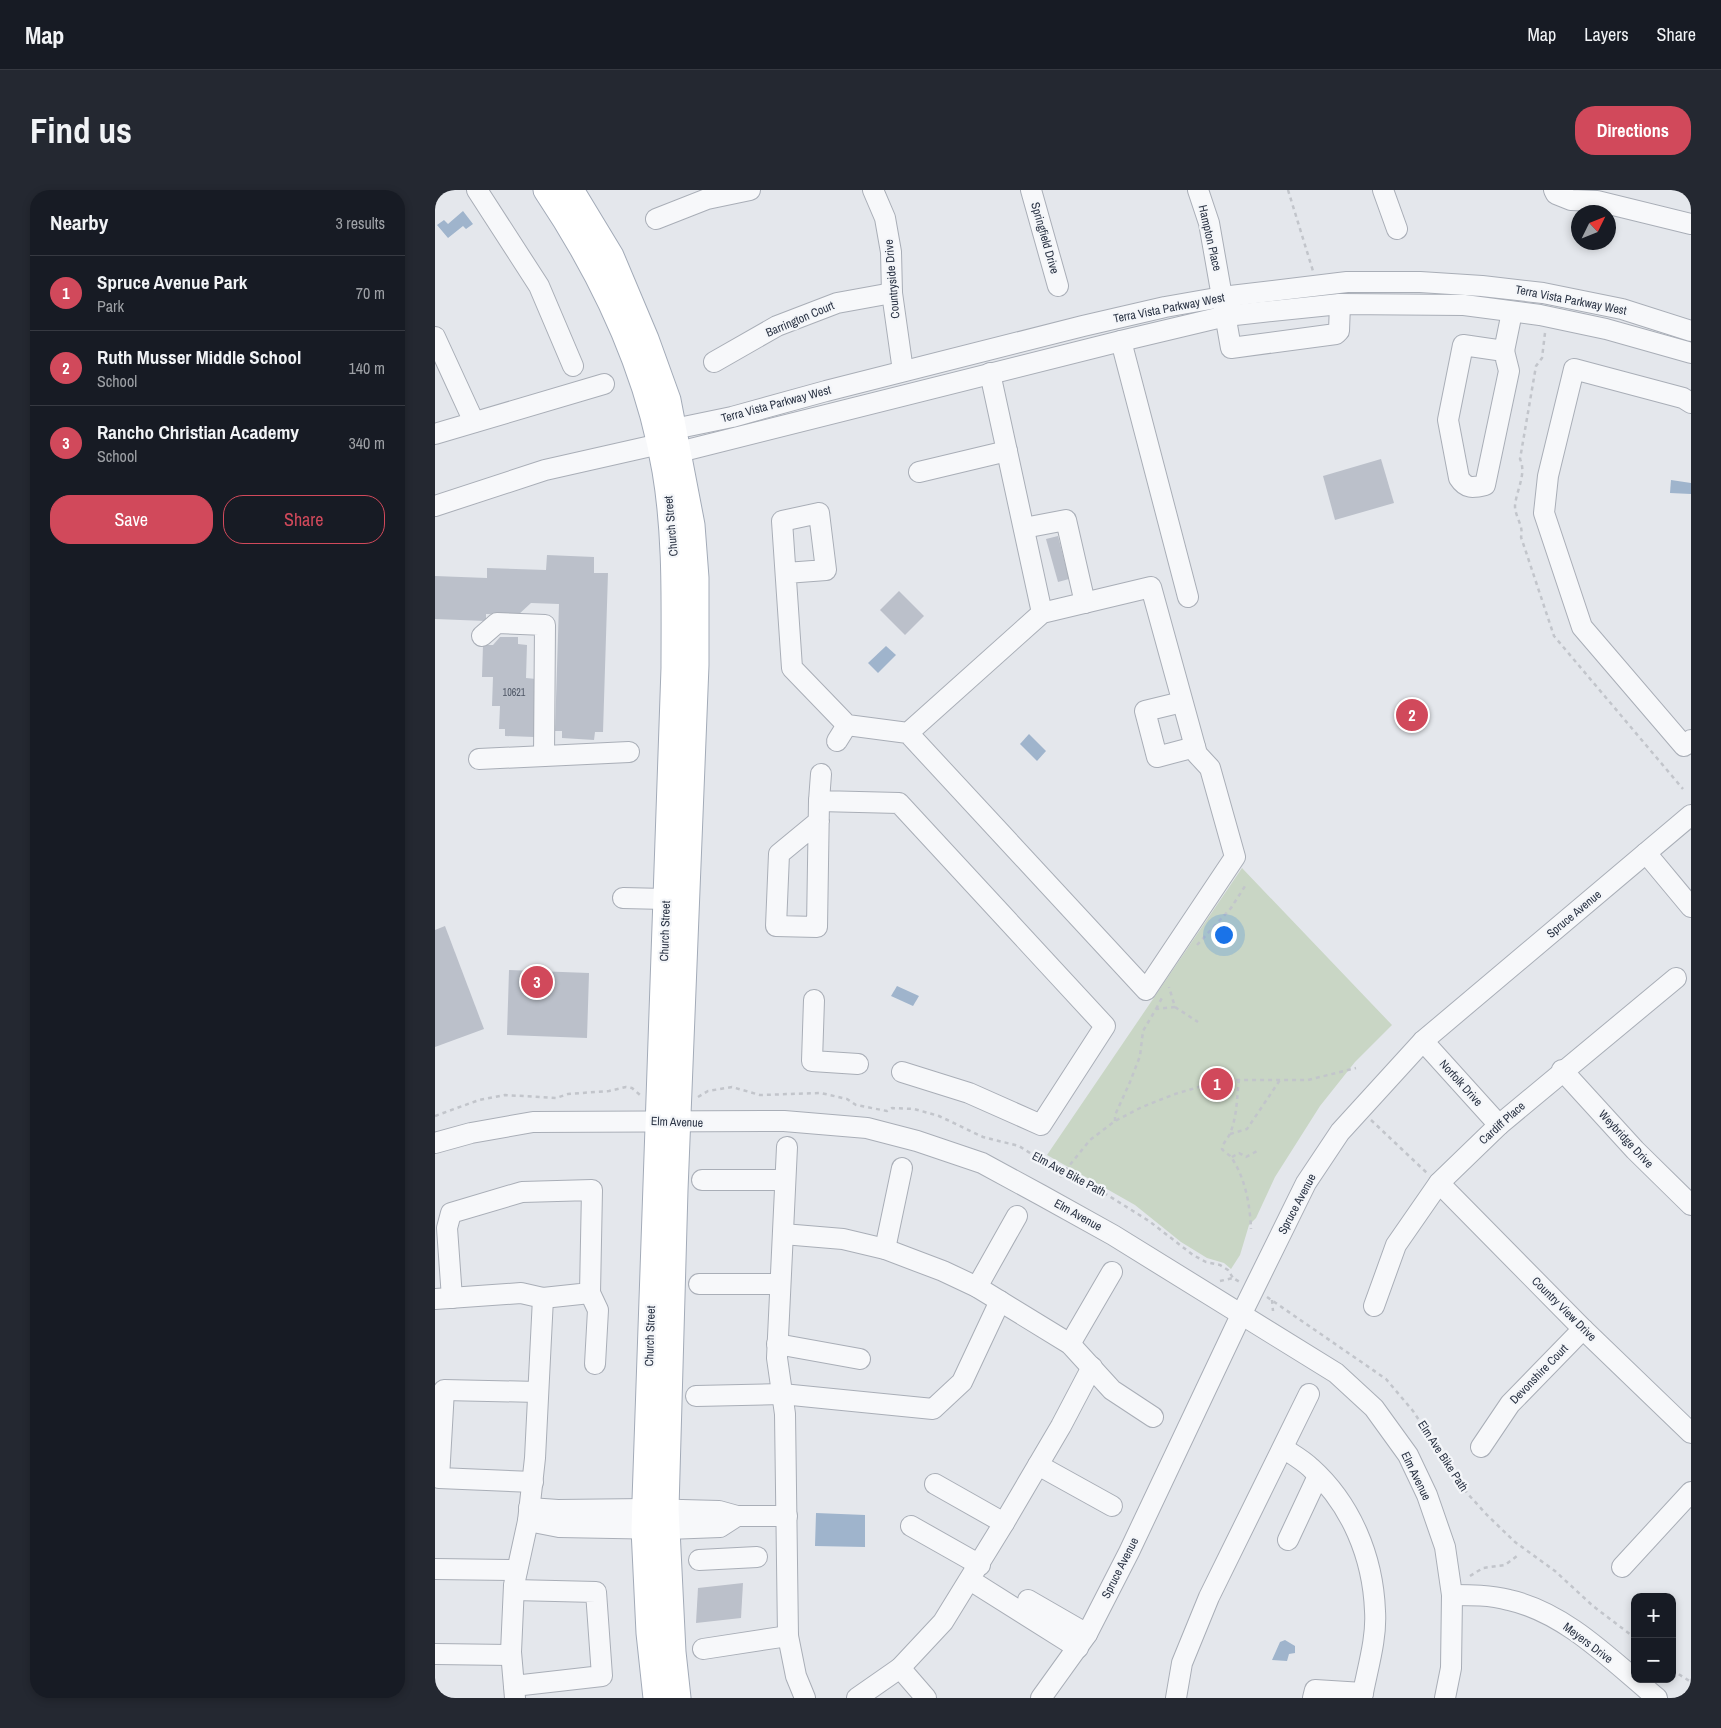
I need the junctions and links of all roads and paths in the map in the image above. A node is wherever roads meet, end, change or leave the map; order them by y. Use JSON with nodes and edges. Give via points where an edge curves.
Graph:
{"nodes":[{"id":1,"x":477,"y":190,"type":"edge"},
{"id":2,"x":546,"y":190,"type":"edge"},
{"id":3,"x":571,"y":190,"type":"edge"},
{"id":4,"x":750,"y":190,"type":"edge"},
{"id":5,"x":873,"y":190,"type":"edge"},
{"id":6,"x":1031,"y":190,"type":"edge"},
{"id":7,"x":1198,"y":190,"type":"edge"},
{"id":8,"x":1288,"y":190,"type":"edge"},
{"id":9,"x":1383,"y":190,"type":"edge"},
{"id":10,"x":1555,"y":192,"type":"edge"},
{"id":11,"x":655,"y":219,"type":"dead end"},
{"id":12,"x":1691,"y":224,"type":"edge"},
{"id":13,"x":1397,"y":229,"type":"dead end"},
{"id":14,"x":1313,"y":273,"type":"dead end"},
{"id":15,"x":1058,"y":286,"type":"dead end"},
{"id":16,"x":892,"y":292,"type":"junction"},
{"id":17,"x":1340,"y":304,"type":"junction"},
{"id":18,"x":1224,"y":307,"type":"junction"},
{"id":19,"x":1512,"y":312,"type":"junction"},
{"id":20,"x":1691,"y":331,"type":"edge"},
{"id":21,"x":435,"y":337,"type":"edge"},
{"id":22,"x":1121,"y":341,"type":"junction"},
{"id":23,"x":1504,"y":351,"type":"junction"},
{"id":24,"x":1691,"y":353,"type":"edge"},
{"id":25,"x":714,"y":362,"type":"dead end"},
{"id":26,"x":573,"y":366,"type":"dead end"},
{"id":27,"x":903,"y":371,"type":"junction"},
{"id":28,"x":990,"y":373,"type":"junction"},
{"id":29,"x":604,"y":384,"type":"dead end"},
{"id":30,"x":1691,"y":403,"type":"edge"},
{"id":31,"x":474,"y":422,"type":"junction"},
{"id":32,"x":435,"y":434,"type":"edge"},
{"id":33,"x":671,"y":442,"type":"junction"},
{"id":34,"x":1007,"y":451,"type":"junction"},
{"id":35,"x":919,"y":472,"type":"dead end"},
{"id":36,"x":435,"y":506,"type":"edge"},
{"id":37,"x":1024,"y":528,"type":"junction"},
{"id":38,"x":786,"y":573,"type":"dead end"},
{"id":39,"x":1188,"y":597,"type":"dead end"},
{"id":40,"x":1085,"y":603,"type":"junction"},
{"id":41,"x":1042,"y":613,"type":"junction"},
{"id":42,"x":482,"y":636,"type":"dead end"},
{"id":43,"x":1183,"y":702,"type":"junction"},
{"id":44,"x":908,"y":733,"type":"junction"},
{"id":45,"x":1691,"y":740,"type":"edge"},
{"id":46,"x":1195,"y":747,"type":"junction"},
{"id":47,"x":629,"y":752,"type":"dead end"},
{"id":48,"x":544,"y":756,"type":"junction"},
{"id":49,"x":479,"y":758,"type":"dead end"},
{"id":50,"x":821,"y":774,"type":"dead end"},
{"id":51,"x":819,"y":811,"type":"junction"},
{"id":52,"x":1691,"y":815,"type":"edge"},
{"id":53,"x":1646,"y":853,"type":"junction"},
{"id":54,"x":1247,"y":883,"type":"dead end"},
{"id":55,"x":623,"y":898,"type":"dead end"},
{"id":56,"x":665,"y":899,"type":"junction"},
{"id":57,"x":1691,"y":907,"type":"edge"},
{"id":58,"x":1195,"y":948,"type":"dead end"},
{"id":59,"x":1676,"y":978,"type":"dead end"},
{"id":60,"x":1172,"y":982,"type":"dead end"},
{"id":61,"x":1168,"y":988,"type":"junction"},
{"id":62,"x":815,"y":1000,"type":"dead end"},
{"id":63,"x":1175,"y":1006,"type":"junction"},
{"id":64,"x":1156,"y":1009,"type":"junction"},
{"id":65,"x":1198,"y":1022,"type":"dead end"},
{"id":66,"x":1423,"y":1041,"type":"junction"},
{"id":67,"x":858,"y":1064,"type":"dead end"},
{"id":68,"x":1356,"y":1068,"type":"dead end"},
{"id":69,"x":1562,"y":1070,"type":"junction"},
{"id":70,"x":902,"y":1072,"type":"dead end"},
{"id":71,"x":1239,"y":1079,"type":"junction"},
{"id":72,"x":1280,"y":1080,"type":"junction"},
{"id":73,"x":638,"y":1095,"type":"dead end"},
{"id":74,"x":695,"y":1098,"type":"dead end"},
{"id":75,"x":1359,"y":1109,"type":"junction"},
{"id":76,"x":435,"y":1116,"type":"edge"},
{"id":77,"x":1115,"y":1121,"type":"junction"},
{"id":78,"x":668,"y":1123,"type":"junction"},
{"id":79,"x":1499,"y":1125,"type":"junction"},
{"id":80,"x":1230,"y":1134,"type":"junction"},
{"id":81,"x":435,"y":1143,"type":"edge"},
{"id":82,"x":787,"y":1147,"type":"dead end"},
{"id":83,"x":1259,"y":1150,"type":"dead end"},
{"id":84,"x":1232,"y":1158,"type":"junction"},
{"id":85,"x":902,"y":1168,"type":"dead end"},
{"id":86,"x":1064,"y":1171,"type":"junction"},
{"id":87,"x":1060,"y":1177,"type":"dead end"},
{"id":88,"x":702,"y":1180,"type":"dead end"},
{"id":89,"x":785,"y":1180,"type":"junction"},
{"id":90,"x":1436,"y":1180,"type":"junction"},
{"id":91,"x":1689,"y":1199,"type":"edge"},
{"id":92,"x":1017,"y":1216,"type":"dead end"},
{"id":93,"x":1251,"y":1229,"type":"dead end"},
{"id":94,"x":783,"y":1234,"type":"junction"},
{"id":95,"x":885,"y":1249,"type":"junction"},
{"id":96,"x":1112,"y":1272,"type":"dead end"},
{"id":97,"x":1220,"y":1281,"type":"dead end"},
{"id":98,"x":699,"y":1284,"type":"dead end"},
{"id":99,"x":780,"y":1284,"type":"junction"},
{"id":100,"x":977,"y":1287,"type":"junction"},
{"id":101,"x":590,"y":1293,"type":"junction"},
{"id":102,"x":443,"y":1298,"type":"edge"},
{"id":103,"x":543,"y":1298,"type":"junction"},
{"id":104,"x":1000,"y":1302,"type":"junction"},
{"id":105,"x":1374,"y":1306,"type":"dead end"},
{"id":106,"x":1273,"y":1312,"type":"dead end"},
{"id":107,"x":1242,"y":1313,"type":"junction"},
{"id":108,"x":1583,"y":1329,"type":"junction"},
{"id":109,"x":777,"y":1344,"type":"junction"},
{"id":110,"x":1071,"y":1344,"type":"junction"},
{"id":111,"x":860,"y":1359,"type":"dead end"},
{"id":112,"x":595,"y":1364,"type":"dead end"},
{"id":113,"x":1092,"y":1367,"type":"junction"},
{"id":114,"x":538,"y":1392,"type":"junction"},
{"id":115,"x":782,"y":1394,"type":"junction"},
{"id":116,"x":1309,"y":1394,"type":"dead end"},
{"id":117,"x":696,"y":1396,"type":"dead end"},
{"id":118,"x":1153,"y":1417,"type":"dead end"},
{"id":119,"x":1691,"y":1433,"type":"edge"},
{"id":120,"x":1481,"y":1447,"type":"dead end"},
{"id":121,"x":1283,"y":1448,"type":"junction"},
{"id":122,"x":1038,"y":1465,"type":"junction"},
{"id":123,"x":1318,"y":1476,"type":"junction"},
{"id":124,"x":533,"y":1482,"type":"junction"},
{"id":125,"x":935,"y":1484,"type":"dead end"},
{"id":126,"x":1691,"y":1492,"type":"edge"},
{"id":127,"x":1112,"y":1506,"type":"dead end"},
{"id":128,"x":529,"y":1515,"type":"junction"},
{"id":129,"x":787,"y":1516,"type":"junction"},
{"id":130,"x":725,"y":1518,"type":"junction"},
{"id":131,"x":656,"y":1519,"type":"junction"},
{"id":132,"x":1005,"y":1523,"type":"junction"},
{"id":133,"x":911,"y":1526,"type":"dead end"},
{"id":134,"x":1288,"y":1540,"type":"dead end"},
{"id":135,"x":1517,"y":1556,"type":"dead end"},
{"id":136,"x":757,"y":1558,"type":"dead end"},
{"id":137,"x":723,"y":1559,"type":"junction"},
{"id":138,"x":699,"y":1560,"type":"dead end"},
{"id":139,"x":1622,"y":1567,"type":"dead end"},
{"id":140,"x":435,"y":1569,"type":"edge"},
{"id":141,"x":517,"y":1570,"type":"junction"},
{"id":142,"x":976,"y":1572,"type":"junction"},
{"id":143,"x":1471,"y":1576,"type":"dead end"},
{"id":144,"x":514,"y":1590,"type":"junction"},
{"id":145,"x":1452,"y":1595,"type":"junction"},
{"id":146,"x":1631,"y":1635,"type":"edge"},
{"id":147,"x":788,"y":1636,"type":"junction"},
{"id":148,"x":1083,"y":1641,"type":"junction"},
{"id":149,"x":703,"y":1649,"type":"dead end"},
{"id":150,"x":435,"y":1654,"type":"edge"},
{"id":151,"x":511,"y":1655,"type":"junction"},
{"id":152,"x":901,"y":1668,"type":"junction"},
{"id":153,"x":1676,"y":1673,"type":"edge"},
{"id":154,"x":1691,"y":1682,"type":"edge"},
{"id":155,"x":515,"y":1692,"type":"edge"},
{"id":156,"x":1363,"y":1695,"type":"edge"},
{"id":157,"x":656,"y":1698,"type":"edge"},
{"id":158,"x":678,"y":1698,"type":"edge"},
{"id":159,"x":805,"y":1698,"type":"edge"},
{"id":160,"x":857,"y":1698,"type":"edge"},
{"id":161,"x":926,"y":1698,"type":"edge"},
{"id":162,"x":1041,"y":1698,"type":"edge"},
{"id":163,"x":1177,"y":1698,"type":"edge"},
{"id":164,"x":1313,"y":1698,"type":"edge"},
{"id":165,"x":1445,"y":1698,"type":"edge"},
{"id":166,"x":1657,"y":1698,"type":"edge"}],
"edges":[{"from":1,"to":26,"type":"street","via":[[539,286]]},
{"from":2,"to":33,"type":"main road","name":"Church Street","via":[[599,277],[642,382]]},
{"from":3,"to":33,"type":"main road","name":"Church Street","via":[[615,264],[647,339],[668,400]]},
{"from":4,"to":11,"type":"street","via":[[707,199]]},
{"from":5,"to":16,"type":"street","name":"Countryside Drive","via":[[885,218],[891,252]]},
{"from":6,"to":15,"type":"street","name":"Springfield Drive"},
{"from":7,"to":18,"type":"street","name":"Hampton Place","via":[[1209,223]]},
{"from":8,"to":14,"type":"path"},
{"from":9,"to":13,"type":"street"},
{"from":10,"to":12,"type":"street","via":[[1571,200],[1597,201]]},
{"from":16,"to":25,"type":"street","name":"Barrington Court","via":[[837,303],[777,326]]},
{"from":16,"to":27,"type":"street","name":"Countryside Drive"},
{"from":17,"to":18,"type":"street","name":"Terra Vista Parkway West"},
{"from":17,"to":18,"type":"street","name":"Hampton Place","via":[[1339,331],[1336,334],[1235,349],[1230,346]]},
{"from":17,"to":19,"type":"street","name":"Terra Vista Parkway West","via":[[1464,305]]},
{"from":18,"to":20,"type":"street","name":"Terra Vista Parkway West","via":[[1347,282],[1419,282],[1543,293],[1623,309]]},
{"from":18,"to":22,"type":"street","name":"Terra Vista Parkway West"},
{"from":18,"to":27,"type":"street","name":"Terra Vista Parkway West","via":[[1165,307]]},
{"from":19,"to":23,"type":"street"},
{"from":19,"to":24,"type":"street","name":"Terra Vista Parkway West","via":[[1605,329]]},
{"from":21,"to":31,"type":"street"},
{"from":22,"to":28,"type":"street","name":"Terra Vista Parkway West"},
{"from":22,"to":39,"type":"street"},
{"from":23,"to":23,"type":"street","via":[[1463,345],[1448,420],[1459,478],[1464,485],[1473,488],[1485,486],[1509,371]]},
{"from":27,"to":33,"type":"street","name":"Terra Vista Parkway West","via":[[732,417]]},
{"from":28,"to":33,"type":"street","name":"Terra Vista Parkway West"},
{"from":28,"to":34,"type":"street"},
{"from":29,"to":31,"type":"street"},
{"from":30,"to":45,"type":"street","via":[[1683,398],[1574,369],[1548,476],[1544,513],[1582,627],[1684,746]]},
{"from":31,"to":32,"type":"street"},
{"from":33,"to":36,"type":"street","name":"Terra Vista Parkway West","via":[[545,470]]},
{"from":33,"to":56,"type":"main road","name":"Church Street","via":[[675,579]]},
{"from":33,"to":78,"type":"main road","name":"Church Street","via":[[692,525],[696,665]]},
{"from":34,"to":35,"type":"street"},
{"from":34,"to":37,"type":"street"},
{"from":37,"to":40,"type":"street","via":[[1066,520]]},
{"from":37,"to":41,"type":"street"},
{"from":38,"to":44,"type":"street","via":[[793,668],[842,733]]},
{"from":40,"to":41,"type":"street"},
{"from":40,"to":43,"type":"street","via":[[1151,587]]},
{"from":41,"to":44,"type":"street"},
{"from":42,"to":48,"type":"street","via":[[497,623],[545,625]]},
{"from":43,"to":46,"type":"street"},
{"from":43,"to":46,"type":"street","via":[[1145,711],[1157,757]]},
{"from":44,"to":46,"type":"street","via":[[1146,990],[1235,857],[1210,768]]},
{"from":47,"to":48,"type":"street"},
{"from":48,"to":49,"type":"street"},
{"from":50,"to":51,"type":"street"},
{"from":51,"to":51,"type":"street","via":[[817,928],[776,926],[779,854]]},
{"from":51,"to":70,"type":"street","via":[[899,804],[1105,1026],[1041,1125],[969,1093]]},
{"from":52,"to":53,"type":"street","name":"Spruce Avenue"},
{"from":53,"to":57,"type":"street"},
{"from":53,"to":66,"type":"street","name":"Spruce Avenue"},
{"from":54,"to":58,"type":"path","via":[[1231,908]]},
{"from":55,"to":56,"type":"street"},
{"from":56,"to":78,"type":"main road","name":"Church Street"},
{"from":59,"to":69,"type":"street","name":"Cardiff Place"},
{"from":60,"to":61,"type":"path"},
{"from":61,"to":63,"type":"path"},
{"from":61,"to":64,"type":"path"},
{"from":62,"to":67,"type":"street","via":[[812,1061]]},
{"from":63,"to":64,"type":"path"},
{"from":63,"to":65,"type":"path"},
{"from":64,"to":77,"type":"path","via":[[1143,1031],[1140,1056]]},
{"from":66,"to":75,"type":"street","name":"Spruce Avenue"},
{"from":66,"to":79,"type":"street","name":"Norfolk Drive"},
{"from":68,"to":72,"type":"path","via":[[1308,1080]]},
{"from":69,"to":79,"type":"street","name":"Cardiff Place"},
{"from":69,"to":91,"type":"street","name":"Weybridge Drive","via":[[1635,1150]]},
{"from":71,"to":72,"type":"path"},
{"from":71,"to":77,"type":"path","via":[[1223,1080],[1175,1094]]},
{"from":71,"to":80,"type":"path"},
{"from":72,"to":80,"type":"path","via":[[1247,1129]]},
{"from":73,"to":76,"type":"path","via":[[626,1086],[556,1098],[505,1095],[479,1100]]},
{"from":74,"to":86,"type":"path","name":"Elm Ave Bike Path","via":[[708,1091],[732,1087],[760,1095],[821,1094],[847,1099],[856,1105],[887,1110],[914,1109],[939,1116],[983,1137],[1019,1146]]},
{"from":75,"to":90,"type":"path"},
{"from":75,"to":107,"type":"street","name":"Spruce Avenue","via":[[1306,1183]]},
{"from":77,"to":86,"type":"path","via":[[1091,1140]]},
{"from":78,"to":81,"type":"street","name":"Elm Avenue","via":[[634,1120],[533,1122]]},
{"from":78,"to":107,"type":"street","name":"Elm Avenue","via":[[784,1121],[867,1128],[917,1140],[981,1163],[1113,1235]]},
{"from":78,"to":131,"type":"main road","name":"Church Street"},
{"from":79,"to":90,"type":"street","name":"Cardiff Place"},
{"from":80,"to":84,"type":"path","via":[[1222,1149]]},
{"from":82,"to":89,"type":"street"},
{"from":83,"to":84,"type":"path","via":[[1246,1157],[1239,1153]]},
{"from":84,"to":93,"type":"path","via":[[1249,1203]]},
{"from":85,"to":95,"type":"street"},
{"from":86,"to":87,"type":"path"},
{"from":86,"to":97,"type":"path","name":"Elm Ave Bike Path","via":[[1118,1201],[1193,1255],[1228,1270],[1233,1278]]},
{"from":88,"to":89,"type":"street"},
{"from":89,"to":94,"type":"street"},
{"from":90,"to":105,"type":"street","name":"Cardiff Place","via":[[1396,1245]]},
{"from":90,"to":108,"type":"street","name":"Country View Drive"},
{"from":92,"to":100,"type":"street"},
{"from":94,"to":95,"type":"street","via":[[843,1239]]},
{"from":94,"to":99,"type":"street"},
{"from":95,"to":100,"type":"street"},
{"from":96,"to":110,"type":"street"},
{"from":98,"to":99,"type":"street"},
{"from":99,"to":109,"type":"street"},
{"from":100,"to":104,"type":"street"},
{"from":101,"to":102,"type":"street","via":[[592,1190],[522,1192],[451,1213],[447,1228]]},
{"from":101,"to":103,"type":"street"},
{"from":101,"to":112,"type":"street","via":[[598,1310]]},
{"from":102,"to":103,"type":"street","via":[[521,1293]]},
{"from":103,"to":114,"type":"street"},
{"from":104,"to":110,"type":"street"},
{"from":104,"to":115,"type":"street","via":[[962,1382],[933,1409]]},
{"from":106,"to":146,"type":"path","name":"Elm Ave Bike Path","via":[[1272,1300],[1385,1379],[1413,1411],[1467,1493],[1487,1515],[1515,1542],[1555,1570],[1593,1606]]},
{"from":107,"to":145,"type":"street","name":"Elm Avenue","via":[[1336,1373],[1373,1408],[1408,1455],[1427,1495],[1445,1547]]},
{"from":107,"to":148,"type":"street","name":"Spruce Avenue","via":[[1129,1552]]},
{"from":108,"to":119,"type":"street","name":"Country View Drive"},
{"from":108,"to":120,"type":"street","name":"Devonshire Court","via":[[1510,1404]]},
{"from":109,"to":111,"type":"street"},
{"from":109,"to":115,"type":"street"},
{"from":110,"to":113,"type":"street"},
{"from":113,"to":118,"type":"street","via":[[1113,1390]]},
{"from":113,"to":122,"type":"street"},
{"from":114,"to":124,"type":"street"},
{"from":114,"to":124,"type":"street","via":[[444,1390],[439,1478]]},
{"from":115,"to":117,"type":"street"},
{"from":115,"to":129,"type":"street"},
{"from":116,"to":121,"type":"street"},
{"from":121,"to":123,"type":"street","via":[[1311,1467]]},
{"from":121,"to":163,"type":"street","via":[[1209,1596],[1182,1663]]},
{"from":122,"to":127,"type":"street"},
{"from":122,"to":132,"type":"street"},
{"from":123,"to":134,"type":"street"},
{"from":123,"to":156,"type":"street","via":[[1341,1502],[1361,1537],[1369,1572],[1376,1612]]},
{"from":124,"to":128,"type":"street"},
{"from":125,"to":132,"type":"street"},
{"from":126,"to":139,"type":"street"},
{"from":128,"to":131,"type":"street","via":[[558,1510]]},
{"from":128,"to":141,"type":"street"},
{"from":129,"to":130,"type":"street"},
{"from":129,"to":147,"type":"street"},
{"from":130,"to":131,"type":"street"},
{"from":130,"to":137,"type":"street"},
{"from":131,"to":157,"type":"main road","name":"Church Street","via":[[649,1633]]},
{"from":131,"to":158,"type":"main road","name":"Church Street"},
{"from":132,"to":142,"type":"street"},
{"from":133,"to":142,"type":"street"},
{"from":135,"to":143,"type":"path","via":[[1505,1565],[1483,1568]]},
{"from":136,"to":137,"type":"street"},
{"from":137,"to":138,"type":"street"},
{"from":140,"to":141,"type":"street"},
{"from":141,"to":144,"type":"street"},
{"from":142,"to":148,"type":"street"},
{"from":142,"to":152,"type":"street","via":[[943,1622]]},
{"from":144,"to":151,"type":"street"},
{"from":144,"to":155,"type":"street","via":[[596,1592],[602,1676]]},
{"from":145,"to":165,"type":"street","name":"Elm Avenue","via":[[1451,1668]]},
{"from":145,"to":166,"type":"street","name":"Meyers Drive","via":[[1509,1600],[1543,1612],[1576,1632]]},
{"from":147,"to":149,"type":"street"},
{"from":147,"to":159,"type":"street","via":[[796,1676]]},
{"from":148,"to":162,"type":"street","name":"Spruce Avenue"},
{"from":150,"to":151,"type":"street"},
{"from":151,"to":155,"type":"street"},
{"from":152,"to":160,"type":"street"},
{"from":152,"to":161,"type":"street"},
{"from":153,"to":154,"type":"path"},
{"from":156,"to":164,"type":"street","via":[[1315,1690]]}]}
